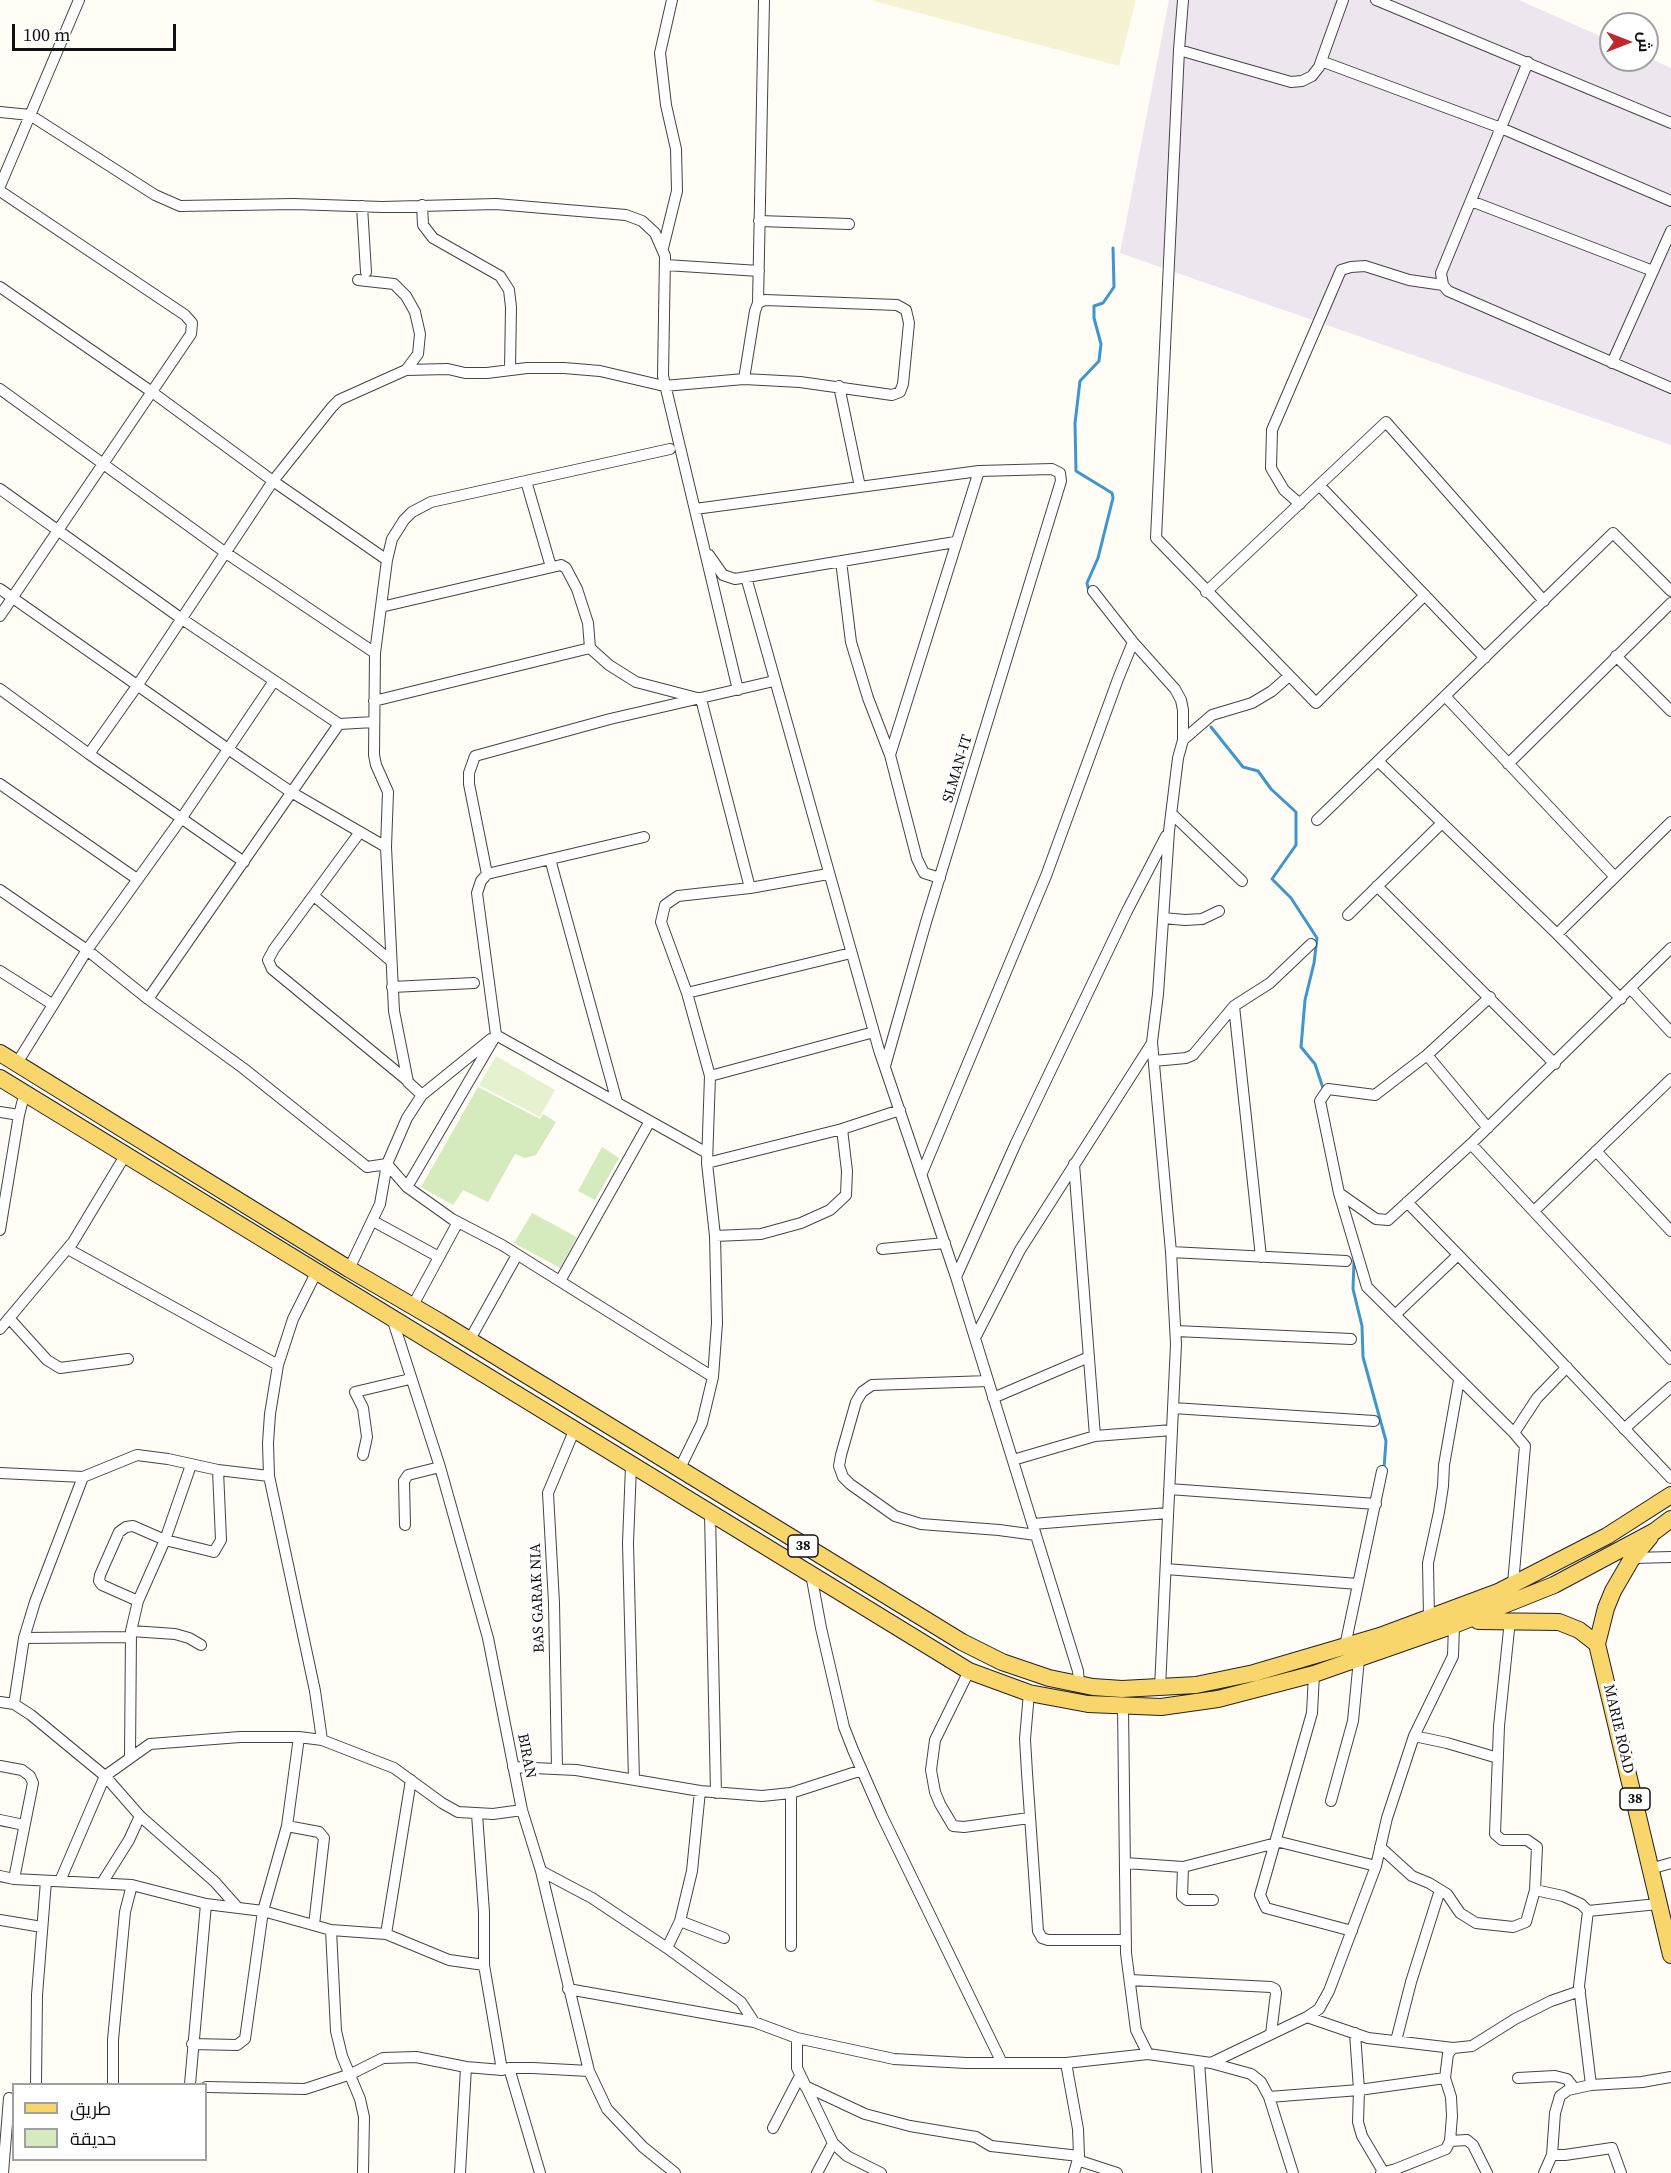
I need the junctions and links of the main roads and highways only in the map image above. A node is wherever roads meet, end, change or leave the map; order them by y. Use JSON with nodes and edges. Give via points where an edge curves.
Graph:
{"nodes":[{"id":1,"x":0,"y":1053,"type":"edge"},
{"id":2,"x":0,"y":1078,"type":"edge"},
{"id":3,"x":440,"y":1322,"type":"junction"},
{"id":4,"x":430,"y":1340,"type":"junction"},
{"id":5,"x":1671,"y":1495,"type":"edge"},
{"id":6,"x":1671,"y":1519,"type":"edge"},
{"id":7,"x":1655,"y":1531,"type":"junction"},
{"id":8,"x":1460,"y":1623,"type":"junction"},
{"id":9,"x":1597,"y":1644,"type":"junction"},
{"id":10,"x":1256,"y":1681,"type":"junction"},
{"id":11,"x":1196,"y":1685,"type":"junction"},
{"id":12,"x":1196,"y":1703,"type":"junction"},
{"id":13,"x":1671,"y":1955,"type":"edge"}],
"edges":[{"from":1,"to":3,"type":"main road","number":"38"},
{"from":2,"to":4,"type":"main road","number":"38"},
{"from":3,"to":4,"type":"main road","via":[[441,1334]]},
{"from":3,"to":11,"type":"main road","number":"38","via":[[980,1652],[1031,1672],[1079,1684],[1122,1689]]},
{"from":4,"to":12,"type":"main road","number":"38","via":[[969,1671],[1029,1693],[1088,1704],[1161,1707]]},
{"from":5,"to":10,"type":"main road","number":"38","via":[[1607,1536],[1498,1592]]},
{"from":6,"to":7,"type":"main road","number":"38"},
{"from":7,"to":8,"type":"main road","number":"38","via":[[1554,1586]]},
{"from":7,"to":9,"type":"main road","number":"38","via":[[1613,1592]]},
{"from":8,"to":9,"type":"main road","number":"38","via":[[1559,1622],[1579,1630]]},
{"from":8,"to":10,"type":"main road","number":"38","via":[[1314,1674]]},
{"from":9,"to":13,"type":"main road","name":"MARIE ROAD","number":"38"},
{"from":10,"to":11,"type":"main road","number":"38"},
{"from":10,"to":12,"type":"main road","number":"38"},
{"from":11,"to":12,"type":"main road","via":[[1207,1693]]}]}
